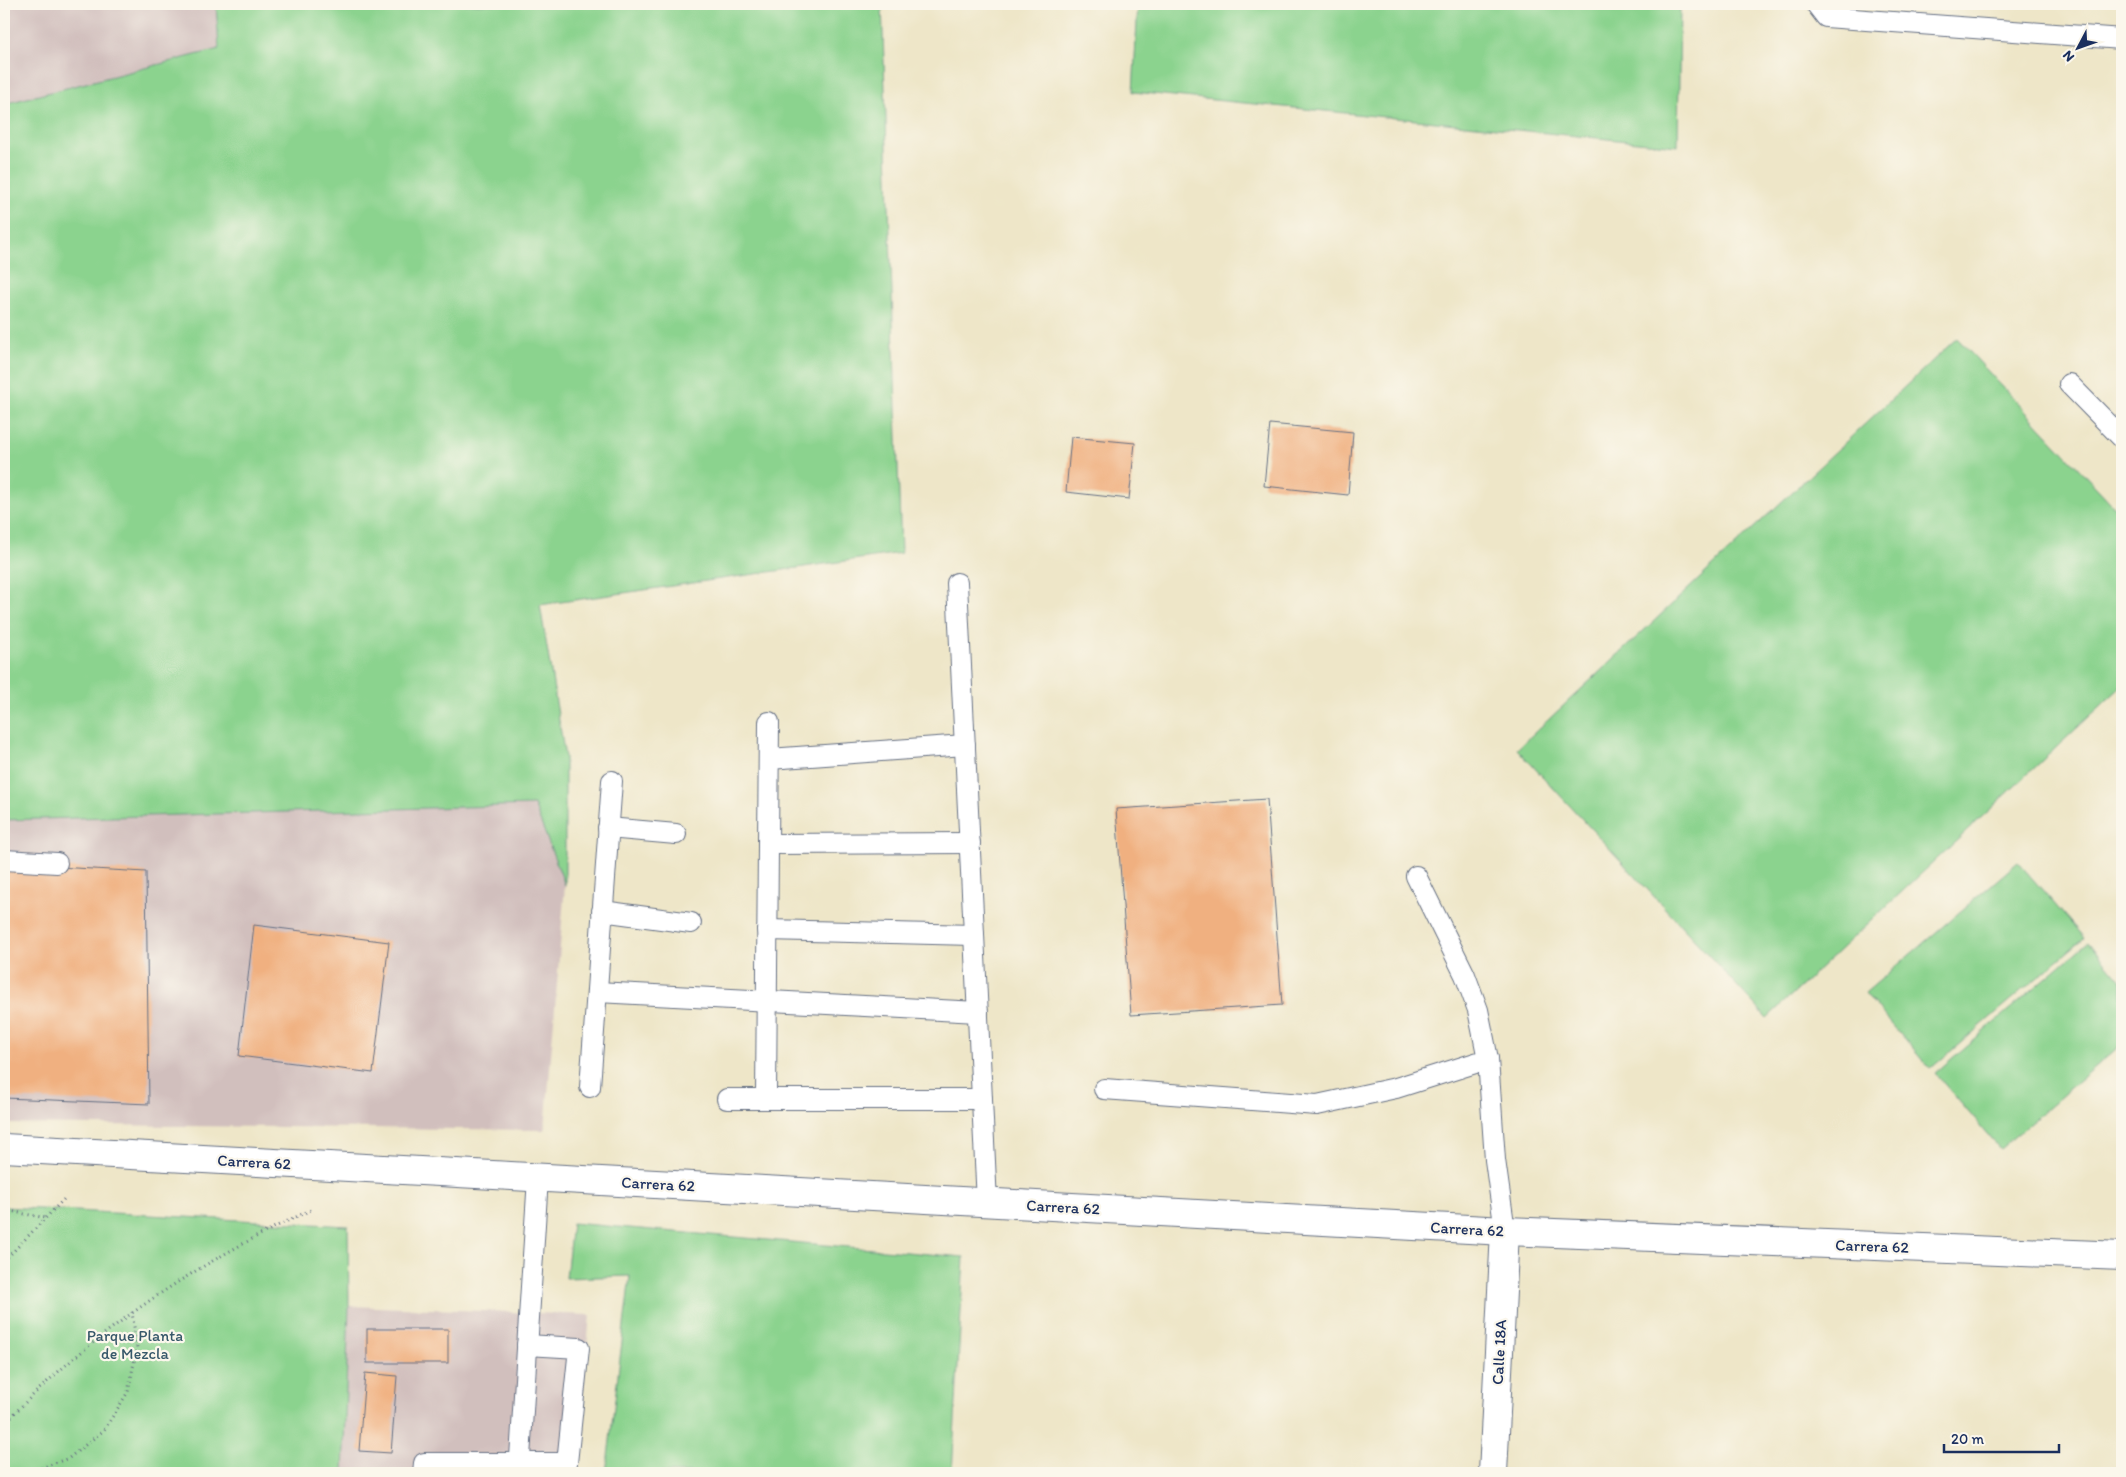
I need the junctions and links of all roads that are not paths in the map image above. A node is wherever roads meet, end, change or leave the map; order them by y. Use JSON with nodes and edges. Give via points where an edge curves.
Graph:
{"nodes":[{"id":1,"x":1816,"y":4,"type":"edge"},
{"id":2,"x":2122,"y":39,"type":"edge"},
{"id":3,"x":2069,"y":384,"type":"dead end"},
{"id":4,"x":2122,"y":438,"type":"edge"},
{"id":5,"x":957,"y":584,"type":"dead end"},
{"id":6,"x":769,"y":722,"type":"dead end"},
{"id":7,"x":965,"y":745,"type":"junction"},
{"id":8,"x":769,"y":759,"type":"junction"},
{"id":9,"x":612,"y":780,"type":"dead end"},
{"id":10,"x":608,"y":828,"type":"junction"},
{"id":11,"x":676,"y":834,"type":"dead end"},
{"id":12,"x":768,"y":844,"type":"junction"},
{"id":13,"x":970,"y":844,"type":"junction"},
{"id":14,"x":4,"y":860,"type":"edge"},
{"id":15,"x":57,"y":862,"type":"dead end"},
{"id":16,"x":1416,"y":876,"type":"dead end"},
{"id":17,"x":602,"y":912,"type":"junction"},
{"id":18,"x":691,"y":923,"type":"dead end"},
{"id":19,"x":767,"y":930,"type":"junction"},
{"id":20,"x":974,"y":935,"type":"junction"},
{"id":21,"x":597,"y":992,"type":"junction"},
{"id":22,"x":766,"y":1001,"type":"junction"},
{"id":23,"x":978,"y":1012,"type":"junction"},
{"id":24,"x":1488,"y":1059,"type":"junction"},
{"id":25,"x":590,"y":1087,"type":"dead end"},
{"id":26,"x":1104,"y":1089,"type":"dead end"},
{"id":27,"x":766,"y":1097,"type":"junction"},
{"id":28,"x":727,"y":1099,"type":"dead end"},
{"id":29,"x":982,"y":1099,"type":"junction"},
{"id":30,"x":4,"y":1148,"type":"edge"},
{"id":31,"x":538,"y":1178,"type":"junction"},
{"id":32,"x":987,"y":1203,"type":"junction"},
{"id":33,"x":1504,"y":1231,"type":"junction"},
{"id":34,"x":2122,"y":1256,"type":"edge"},
{"id":35,"x":528,"y":1345,"type":"junction"},
{"id":36,"x":520,"y":1468,"type":"edge"},
{"id":37,"x":423,"y":1473,"type":"edge"},
{"id":38,"x":1493,"y":1473,"type":"edge"}],
"edges":[{"from":1,"to":2,"type":"lane","via":[[1826,17]]},
{"from":3,"to":4,"type":"lane"},
{"from":5,"to":7,"type":"lane"},
{"from":6,"to":8,"type":"lane"},
{"from":7,"to":8,"type":"lane"},
{"from":7,"to":13,"type":"lane"},
{"from":8,"to":12,"type":"lane"},
{"from":9,"to":10,"type":"lane"},
{"from":10,"to":11,"type":"lane"},
{"from":10,"to":17,"type":"lane"},
{"from":12,"to":13,"type":"lane"},
{"from":12,"to":19,"type":"lane"},
{"from":13,"to":20,"type":"lane"},
{"from":14,"to":15,"type":"lane"},
{"from":16,"to":24,"type":"lane","via":[[1465,975],[1478,1010]]},
{"from":17,"to":18,"type":"lane"},
{"from":17,"to":21,"type":"lane"},
{"from":19,"to":20,"type":"lane"},
{"from":19,"to":22,"type":"lane"},
{"from":20,"to":23,"type":"lane"},
{"from":21,"to":22,"type":"lane"},
{"from":21,"to":25,"type":"lane"},
{"from":22,"to":23,"type":"lane"},
{"from":22,"to":27,"type":"lane"},
{"from":23,"to":29,"type":"lane"},
{"from":24,"to":26,"type":"lane","via":[[1396,1088],[1316,1104]]},
{"from":24,"to":33,"type":"lane"},
{"from":27,"to":28,"type":"lane"},
{"from":27,"to":29,"type":"lane"},
{"from":29,"to":32,"type":"lane"},
{"from":30,"to":31,"type":"street","name":"Carrera 62"},
{"from":31,"to":32,"type":"street","name":"Carrera 62"},
{"from":31,"to":35,"type":"lane"},
{"from":32,"to":33,"type":"street","name":"Carrera 62"},
{"from":33,"to":34,"type":"street","name":"Carrera 62"},
{"from":33,"to":38,"type":"street","name":"Calle 18A"},
{"from":35,"to":36,"type":"lane"},
{"from":35,"to":36,"type":"lane","via":[[579,1348],[567,1463]]},
{"from":36,"to":37,"type":"lane","via":[[424,1463]]}]}
